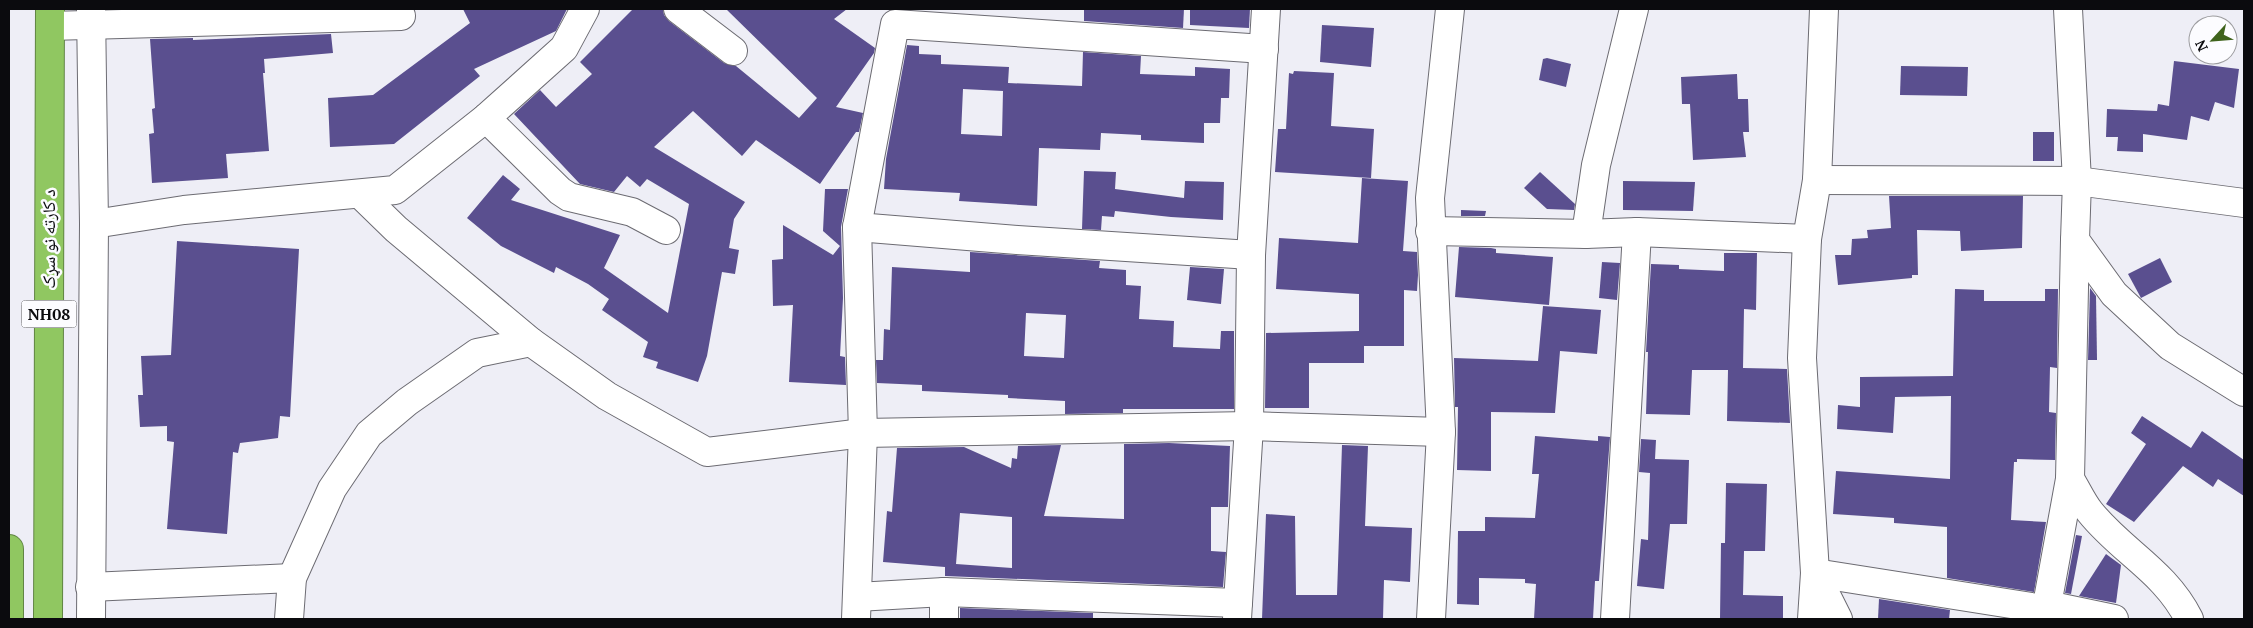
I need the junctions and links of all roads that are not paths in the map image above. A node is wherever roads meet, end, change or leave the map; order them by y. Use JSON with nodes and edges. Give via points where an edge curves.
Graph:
{"nodes":[{"id":1,"x":585,"y":9,"type":"edge"},
{"id":2,"x":678,"y":9,"type":"edge"},
{"id":3,"x":1266,"y":9,"type":"edge"},
{"id":4,"x":1450,"y":9,"type":"edge"},
{"id":5,"x":1634,"y":9,"type":"edge"},
{"id":6,"x":1824,"y":9,"type":"edge"},
{"id":7,"x":2068,"y":9,"type":"edge"},
{"id":8,"x":401,"y":16,"type":"dead end"},
{"id":9,"x":91,"y":17,"type":"edge"},
{"id":10,"x":50,"y":18,"type":"edge"},
{"id":11,"x":1264,"y":49,"type":"junction"},
{"id":12,"x":733,"y":51,"type":"dead end"},
{"id":13,"x":486,"y":118,"type":"junction"},
{"id":14,"x":1817,"y":180,"type":"junction"},
{"id":15,"x":2077,"y":181,"type":"junction"},
{"id":16,"x":360,"y":194,"type":"junction"},
{"id":17,"x":2244,"y":204,"type":"edge"},
{"id":18,"x":94,"y":224,"type":"junction"},
{"id":19,"x":857,"y":227,"type":"junction"},
{"id":20,"x":666,"y":230,"type":"dead end"},
{"id":21,"x":1430,"y":231,"type":"junction"},
{"id":22,"x":1637,"y":232,"type":"junction"},
{"id":23,"x":1586,"y":234,"type":"junction"},
{"id":24,"x":1807,"y":239,"type":"junction"},
{"id":25,"x":2075,"y":240,"type":"junction"},
{"id":26,"x":1251,"y":255,"type":"junction"},
{"id":27,"x":531,"y":342,"type":"junction"},
{"id":28,"x":2244,"y":392,"type":"edge"},
{"id":29,"x":1249,"y":426,"type":"junction"},
{"id":30,"x":1441,"y":432,"type":"junction"},
{"id":31,"x":863,"y":433,"type":"junction"},
{"id":32,"x":2070,"y":479,"type":"junction"},
{"id":33,"x":9,"y":549,"type":"edge"},
{"id":34,"x":1815,"y":573,"type":"junction"},
{"id":35,"x":292,"y":578,"type":"junction"},
{"id":36,"x":90,"y":587,"type":"junction"},
{"id":37,"x":944,"y":592,"type":"junction"},
{"id":38,"x":2047,"y":605,"type":"junction"},
{"id":39,"x":856,"y":608,"type":"edge"},
{"id":40,"x":1237,"y":611,"type":"edge"},
{"id":41,"x":9,"y":619,"type":"edge"},
{"id":42,"x":48,"y":619,"type":"edge"},
{"id":43,"x":91,"y":619,"type":"edge"},
{"id":44,"x":289,"y":619,"type":"edge"},
{"id":45,"x":944,"y":619,"type":"edge"},
{"id":46,"x":1431,"y":619,"type":"edge"},
{"id":47,"x":1615,"y":619,"type":"edge"},
{"id":48,"x":1812,"y":619,"type":"edge"},
{"id":49,"x":1838,"y":619,"type":"edge"},
{"id":50,"x":2114,"y":619,"type":"edge"},
{"id":51,"x":2189,"y":619,"type":"edge"}],
"edges":[{"from":1,"to":13,"type":"street","via":[[564,48]]},
{"from":2,"to":12,"type":"street"},
{"from":3,"to":11,"type":"street"},
{"from":4,"to":21,"type":"street","via":[[1431,189]]},
{"from":5,"to":23,"type":"street","via":[[1596,165]]},
{"from":6,"to":14,"type":"street"},
{"from":7,"to":15,"type":"street"},
{"from":8,"to":9,"type":"street"},
{"from":9,"to":10,"type":"street"},
{"from":9,"to":18,"type":"street"},
{"from":10,"to":42,"type":"highway","name":"د کارته نو سړک","number":"NH08"},
{"from":11,"to":19,"type":"street","via":[[896,24]]},
{"from":11,"to":26,"type":"street"},
{"from":13,"to":16,"type":"street","via":[[395,190]]},
{"from":13,"to":20,"type":"street","via":[[569,197],[632,212]]},
{"from":14,"to":15,"type":"street"},
{"from":14,"to":24,"type":"street"},
{"from":15,"to":17,"type":"street"},
{"from":15,"to":25,"type":"street"},
{"from":16,"to":18,"type":"street","via":[[184,210]]},
{"from":16,"to":27,"type":"street","via":[[396,229]]},
{"from":18,"to":36,"type":"street"},
{"from":19,"to":26,"type":"street"},
{"from":19,"to":31,"type":"street"},
{"from":21,"to":23,"type":"street"},
{"from":21,"to":30,"type":"street"},
{"from":22,"to":23,"type":"street"},
{"from":22,"to":24,"type":"street"},
{"from":22,"to":47,"type":"street"},
{"from":24,"to":34,"type":"street","via":[[1802,358]]},
{"from":25,"to":28,"type":"street","via":[[2114,294],[2170,346]]},
{"from":25,"to":32,"type":"street"},
{"from":26,"to":29,"type":"street"},
{"from":27,"to":31,"type":"street","via":[[608,396],[707,452]]},
{"from":27,"to":35,"type":"street","via":[[477,354],[407,402],[369,434],[332,489]]},
{"from":29,"to":30,"type":"street"},
{"from":29,"to":31,"type":"street"},
{"from":29,"to":40,"type":"street"},
{"from":30,"to":46,"type":"street"},
{"from":31,"to":39,"type":"street"},
{"from":32,"to":38,"type":"street"},
{"from":32,"to":51,"type":"street","via":[[2090,512],[2159,576]]},
{"from":33,"to":41,"type":"highway"},
{"from":34,"to":38,"type":"street","via":[[2037,608]]},
{"from":34,"to":48,"type":"street"},
{"from":34,"to":49,"type":"street"},
{"from":35,"to":36,"type":"street"},
{"from":35,"to":44,"type":"street"},
{"from":36,"to":43,"type":"street"},
{"from":37,"to":39,"type":"street"},
{"from":37,"to":40,"type":"street"},
{"from":37,"to":45,"type":"street"},
{"from":38,"to":50,"type":"street"}]}
